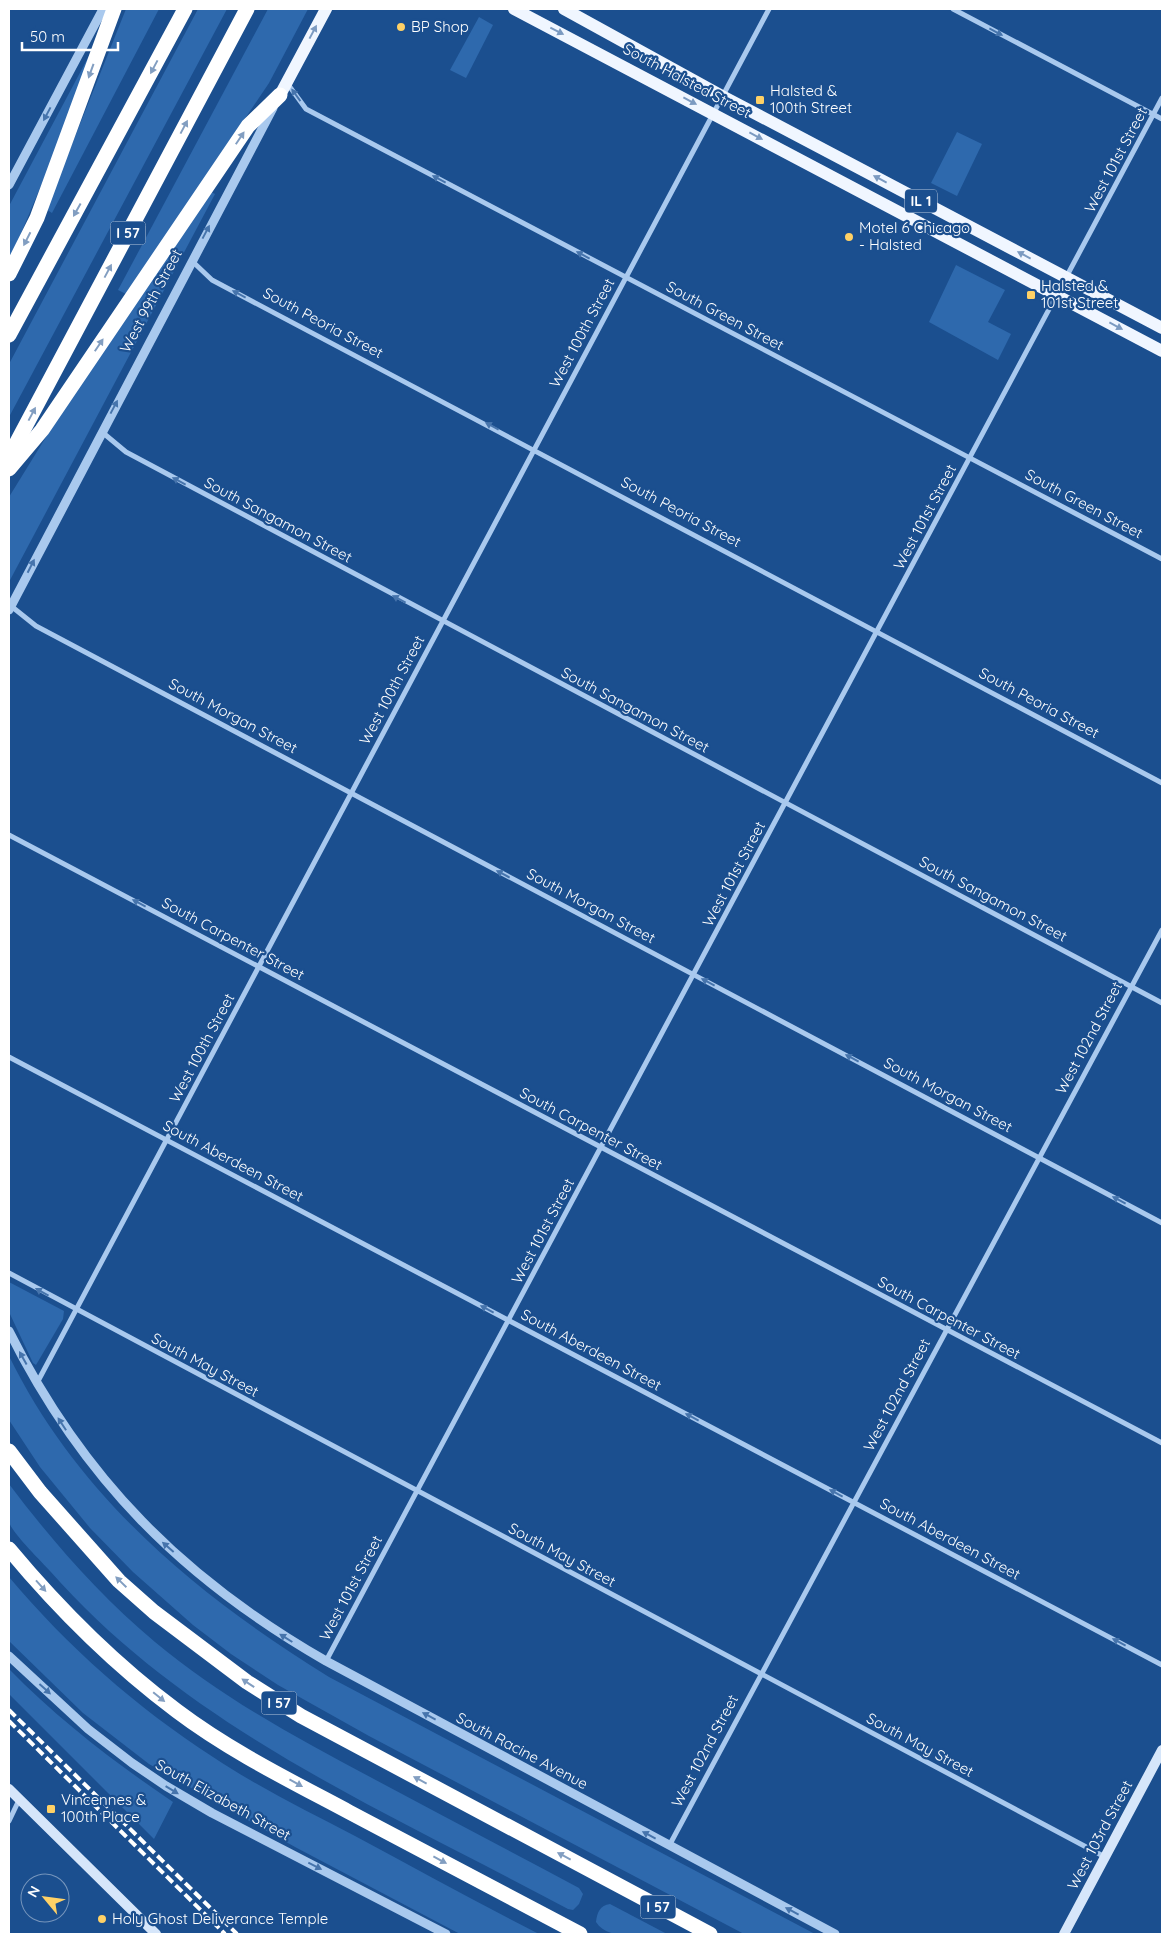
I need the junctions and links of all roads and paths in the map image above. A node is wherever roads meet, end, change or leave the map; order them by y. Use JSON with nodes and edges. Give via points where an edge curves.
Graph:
{"nodes":[{"id":1,"x":103,"y":9,"type":"edge"},
{"id":2,"x":114,"y":9,"type":"edge"},
{"id":3,"x":185,"y":9,"type":"edge"},
{"id":4,"x":247,"y":9,"type":"edge"},
{"id":5,"x":326,"y":9,"type":"edge"},
{"id":6,"x":514,"y":9,"type":"edge"},
{"id":7,"x":564,"y":9,"type":"edge"},
{"id":8,"x":769,"y":9,"type":"edge"},
{"id":9,"x":953,"y":9,"type":"edge"},
{"id":10,"x":283,"y":89,"type":"junction"},
{"id":11,"x":722,"y":96,"type":"junction"},
{"id":12,"x":1162,"y":98,"type":"edge"},
{"id":13,"x":713,"y":113,"type":"junction"},
{"id":14,"x":1154,"y":115,"type":"junction"},
{"id":15,"x":1162,"y":119,"type":"edge"},
{"id":16,"x":11,"y":174,"type":"edge"},
{"id":17,"x":9,"y":185,"type":"edge"},
{"id":18,"x":192,"y":260,"type":"junction"},
{"id":19,"x":9,"y":274,"type":"edge"},
{"id":20,"x":626,"y":278,"type":"junction"},
{"id":21,"x":1067,"y":278,"type":"junction"},
{"id":22,"x":1058,"y":295,"type":"junction"},
{"id":23,"x":1162,"y":328,"type":"edge"},
{"id":24,"x":9,"y":335,"type":"edge"},
{"id":25,"x":1162,"y":351,"type":"edge"},
{"id":26,"x":101,"y":431,"type":"junction"},
{"id":27,"x":535,"y":449,"type":"junction"},
{"id":28,"x":9,"y":458,"type":"edge"},
{"id":29,"x":970,"y":458,"type":"junction"},
{"id":30,"x":9,"y":469,"type":"edge"},
{"id":31,"x":1162,"y":559,"type":"edge"},
{"id":32,"x":10,"y":608,"type":"edge"},
{"id":33,"x":442,"y":622,"type":"junction"},
{"id":34,"x":878,"y":631,"type":"junction"},
{"id":35,"x":1162,"y":783,"type":"edge"},
{"id":36,"x":351,"y":794,"type":"junction"},
{"id":37,"x":786,"y":804,"type":"junction"},
{"id":38,"x":9,"y":835,"type":"edge"},
{"id":39,"x":1162,"y":930,"type":"edge"},
{"id":40,"x":259,"y":967,"type":"junction"},
{"id":41,"x":694,"y":975,"type":"junction"},
{"id":42,"x":1132,"y":987,"type":"junction"},
{"id":43,"x":1162,"y":1003,"type":"edge"},
{"id":44,"x":9,"y":1057,"type":"edge"},
{"id":45,"x":166,"y":1140,"type":"junction"},
{"id":46,"x":601,"y":1148,"type":"junction"},
{"id":47,"x":1039,"y":1158,"type":"junction"},
{"id":48,"x":1162,"y":1223,"type":"edge"},
{"id":49,"x":9,"y":1273,"type":"edge"},
{"id":50,"x":75,"y":1310,"type":"junction"},
{"id":51,"x":509,"y":1320,"type":"junction"},
{"id":52,"x":9,"y":1331,"type":"edge"},
{"id":53,"x":946,"y":1331,"type":"junction"},
{"id":54,"x":37,"y":1384,"type":"junction"},
{"id":55,"x":1162,"y":1443,"type":"edge"},
{"id":56,"x":9,"y":1451,"type":"edge"},
{"id":57,"x":417,"y":1492,"type":"junction"},
{"id":58,"x":854,"y":1502,"type":"junction"},
{"id":59,"x":9,"y":1549,"type":"edge"},
{"id":60,"x":9,"y":1656,"type":"edge"},
{"id":61,"x":326,"y":1661,"type":"junction"},
{"id":62,"x":1162,"y":1665,"type":"edge"},
{"id":63,"x":761,"y":1674,"type":"junction"},
{"id":64,"x":1162,"y":1750,"type":"edge"},
{"id":65,"x":9,"y":1789,"type":"edge"},
{"id":66,"x":19,"y":1800,"type":"junction"},
{"id":67,"x":9,"y":1821,"type":"edge"},
{"id":68,"x":669,"y":1846,"type":"junction"},
{"id":69,"x":1105,"y":1857,"type":"junction"},
{"id":70,"x":156,"y":1934,"type":"edge"},
{"id":71,"x":446,"y":1934,"type":"edge"},
{"id":72,"x":580,"y":1934,"type":"edge"},
{"id":73,"x":710,"y":1934,"type":"edge"},
{"id":74,"x":835,"y":1934,"type":"edge"},
{"id":75,"x":1064,"y":1934,"type":"edge"}],
"edges":[{"from":1,"to":16,"type":"street","one_way":true},
{"from":2,"to":19,"type":"highway","one_way":true,"via":[[37,218]]},
{"from":3,"to":24,"type":"highway","one_way":true},
{"from":28,"to":4,"type":"highway","number":"I 57","one_way":true},
{"from":10,"to":5,"type":"main road","name":"West 99th Street","one_way":true},
{"from":6,"to":13,"type":"main road","name":"South Halsted Street","number":"IL 1","one_way":true},
{"from":7,"to":11,"type":"main road","name":"South Halsted Street","number":"IL 1"},
{"from":8,"to":11,"type":"street","name":"West 100th Street"},
{"from":9,"to":14,"type":"street","one_way":true},
{"from":18,"to":10,"type":"street","name":"West 99th Street","one_way":true},
{"from":20,"to":10,"type":"street","name":"South Green Street","one_way":true,"via":[[306,109]]},
{"from":30,"to":10,"type":"highway","one_way":true,"via":[[42,430],[248,126]]},
{"from":11,"to":13,"type":"street","name":"West 100th Street"},
{"from":21,"to":11,"type":"main road","name":"South Halsted Street","number":"IL 1","one_way":true},
{"from":12,"to":14,"type":"street","name":"West 101st Street"},
{"from":13,"to":20,"type":"street","name":"West 100th Street"},
{"from":13,"to":22,"type":"main road","name":"South Halsted Street","number":"IL 1","one_way":true},
{"from":14,"to":15,"type":"street"},
{"from":14,"to":21,"type":"street","name":"West 101st Street"},
{"from":16,"to":17,"type":"street"},
{"from":26,"to":18,"type":"street","name":"West 99th Street","one_way":true},
{"from":27,"to":18,"type":"street","name":"South Peoria Street","one_way":true,"via":[[212,280]]},
{"from":20,"to":27,"type":"street","name":"West 100th Street"},
{"from":20,"to":29,"type":"street","name":"South Green Street"},
{"from":21,"to":22,"type":"street","name":"West 101st Street"},
{"from":21,"to":23,"type":"main road","name":"South Halsted Street","number":"IL 1"},
{"from":22,"to":25,"type":"main road","name":"South Halsted Street","number":"IL 1","one_way":true},
{"from":22,"to":29,"type":"street","name":"West 101st Street"},
{"from":32,"to":26,"type":"street","name":"West 99th Street","one_way":true},
{"from":33,"to":26,"type":"street","name":"South Sangamon Street","one_way":true,"via":[[126,452]]},
{"from":27,"to":33,"type":"street","name":"West 100th Street"},
{"from":27,"to":34,"type":"street","name":"South Peoria Street"},
{"from":29,"to":31,"type":"street","name":"South Green Street"},
{"from":29,"to":34,"type":"street","name":"West 101st Street"},
{"from":32,"to":36,"type":"street","name":"South Morgan Street","via":[[36,626]]},
{"from":33,"to":36,"type":"street","name":"West 100th Street"},
{"from":33,"to":37,"type":"street","name":"South Sangamon Street"},
{"from":34,"to":35,"type":"street","name":"South Peoria Street"},
{"from":34,"to":37,"type":"street","name":"West 101st Street"},
{"from":36,"to":40,"type":"street","name":"West 100th Street"},
{"from":41,"to":36,"type":"street","name":"South Morgan Street","one_way":true},
{"from":37,"to":41,"type":"street","name":"West 101st Street"},
{"from":37,"to":42,"type":"street","name":"South Sangamon Street"},
{"from":40,"to":38,"type":"street","name":"South Carpenter Street","one_way":true},
{"from":39,"to":42,"type":"street","name":"West 102nd Street"},
{"from":40,"to":45,"type":"street","name":"West 100th Street"},
{"from":40,"to":46,"type":"street","name":"South Carpenter Street"},
{"from":41,"to":46,"type":"street","name":"West 101st Street"},
{"from":47,"to":41,"type":"street","name":"South Morgan Street","one_way":true},
{"from":42,"to":43,"type":"street","name":"South Sangamon Street"},
{"from":42,"to":47,"type":"street","name":"West 102nd Street"},
{"from":44,"to":45,"type":"street","name":"South Aberdeen Street"},
{"from":45,"to":50,"type":"street","name":"West 100th Street"},
{"from":51,"to":45,"type":"street","name":"South Aberdeen Street","one_way":true},
{"from":46,"to":51,"type":"street","name":"West 101st Street"},
{"from":46,"to":53,"type":"street","name":"South Carpenter Street"},
{"from":48,"to":47,"type":"street","name":"South Morgan Street","one_way":true},
{"from":47,"to":53,"type":"street","name":"West 102nd Street"},
{"from":50,"to":49,"type":"street","name":"South May Street","one_way":true},
{"from":50,"to":54,"type":"street","name":"West 100th Street"},
{"from":50,"to":57,"type":"street","name":"South May Street"},
{"from":51,"to":57,"type":"street","name":"West 101st Street"},
{"from":58,"to":51,"type":"street","name":"South Aberdeen Street","one_way":true},
{"from":54,"to":52,"type":"street","name":"South Racine Avenue","one_way":true},
{"from":53,"to":55,"type":"street","name":"South Carpenter Street"},
{"from":53,"to":58,"type":"street","name":"West 102nd Street"},
{"from":61,"to":54,"type":"street","name":"South Racine Avenue","one_way":true,"via":[[235,1603],[164,1544],[119,1498],[79,1449]]},
{"from":73,"to":56,"type":"highway","number":"I 57","one_way":true,"via":[[301,1716],[247,1682],[154,1612],[119,1581],[40,1492]]},
{"from":57,"to":61,"type":"street","name":"West 101st Street"},
{"from":57,"to":63,"type":"street","name":"South May Street"},
{"from":62,"to":58,"type":"street","name":"South Aberdeen Street","one_way":true},
{"from":58,"to":63,"type":"street","name":"West 102nd Street"},
{"from":59,"to":72,"type":"highway","one_way":true,"via":[[72,1621],[178,1712],[313,1793]]},
{"from":60,"to":71,"type":"street","name":"South Elizabeth Street","one_way":true,"via":[[88,1729],[166,1786]]},
{"from":68,"to":61,"type":"street","name":"South Racine Avenue","one_way":true},
{"from":63,"to":68,"type":"street","name":"West 102nd Street"},
{"from":63,"to":69,"type":"street","name":"South May Street"},
{"from":64,"to":69,"type":"main road","name":"West 103rd Street"},
{"from":65,"to":66,"type":"main road"},
{"from":66,"to":67,"type":"street"},
{"from":66,"to":70,"type":"main road"},
{"from":74,"to":68,"type":"street","name":"South Racine Avenue","one_way":true},
{"from":69,"to":75,"type":"main road","name":"West 103rd Street"}]}
